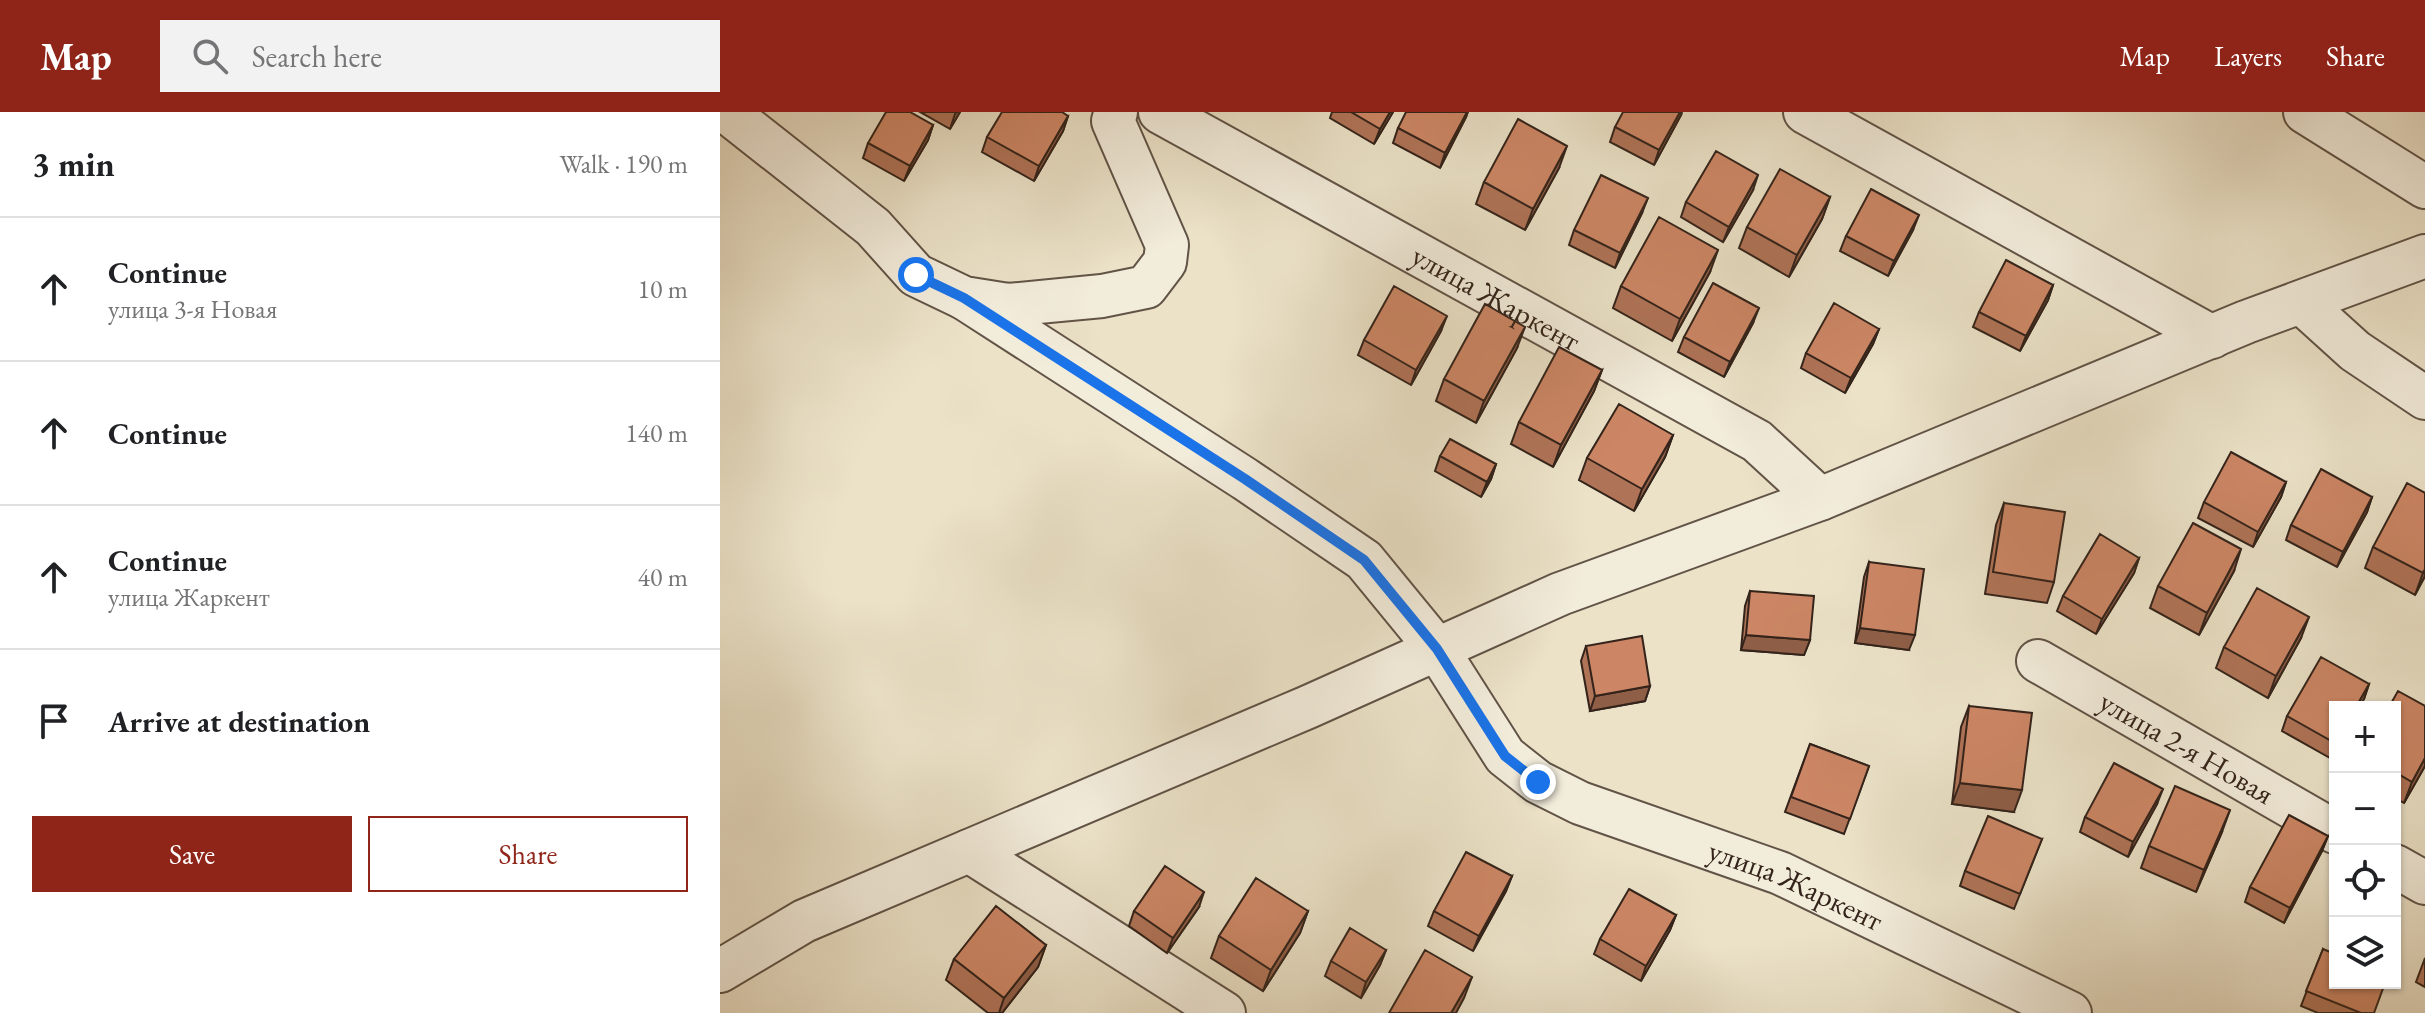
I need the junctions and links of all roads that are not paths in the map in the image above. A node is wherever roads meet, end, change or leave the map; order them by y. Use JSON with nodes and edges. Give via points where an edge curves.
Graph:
{"nodes":[{"id":1,"x":727,"y":112,"type":"edge"},
{"id":2,"x":1160,"y":112,"type":"edge"},
{"id":3,"x":1805,"y":112,"type":"edge"},
{"id":4,"x":2305,"y":112,"type":"edge"},
{"id":5,"x":1115,"y":117,"type":"edge"},
{"id":6,"x":2425,"y":187,"type":"edge"},
{"id":7,"x":2425,"y":256,"type":"edge"},
{"id":8,"x":964,"y":298,"type":"junction"},
{"id":9,"x":2302,"y":303,"type":"junction"},
{"id":10,"x":2212,"y":337,"type":"junction"},
{"id":11,"x":2425,"y":398,"type":"edge"},
{"id":12,"x":1820,"y":499,"type":"junction"},
{"id":13,"x":1437,"y":649,"type":"junction"},
{"id":14,"x":2038,"y":661,"type":"dead end"},
{"id":15,"x":2329,"y":829,"type":"edge"},
{"id":16,"x":969,"y":851,"type":"junction"},
{"id":17,"x":2401,"y":869,"type":"edge"},
{"id":18,"x":2425,"y":883,"type":"edge"},
{"id":19,"x":720,"y":971,"type":"edge"},
{"id":20,"x":1224,"y":1013,"type":"edge"},
{"id":21,"x":2070,"y":1013,"type":"edge"}],
"edges":[{"from":1,"to":8,"type":"street","via":[[873,227],[916,275]]},
{"from":2,"to":12,"type":"street","name":"улица Жаркент","via":[[1757,441]]},
{"from":3,"to":10,"type":"street"},
{"from":4,"to":6,"type":"street"},
{"from":5,"to":8,"type":"street","via":[[1167,245],[1165,262],[1146,287],[1008,305]]},
{"from":7,"to":9,"type":"street"},
{"from":8,"to":13,"type":"street","name":"улица Жаркент","via":[[1364,560]]},
{"from":9,"to":10,"type":"street"},
{"from":9,"to":11,"type":"street","via":[[2355,351]]},
{"from":10,"to":12,"type":"street"},
{"from":12,"to":13,"type":"street","via":[[1560,594]]},
{"from":13,"to":16,"type":"street"},
{"from":13,"to":21,"type":"street","name":"улица Жаркент","via":[[1505,756],[1538,782],[1580,803],[1780,873]]},
{"from":14,"to":15,"type":"street","name":"улица 2-я Новая"},
{"from":16,"to":19,"type":"street","via":[[804,921]]},
{"from":16,"to":20,"type":"street"},
{"from":17,"to":18,"type":"street"}]}
